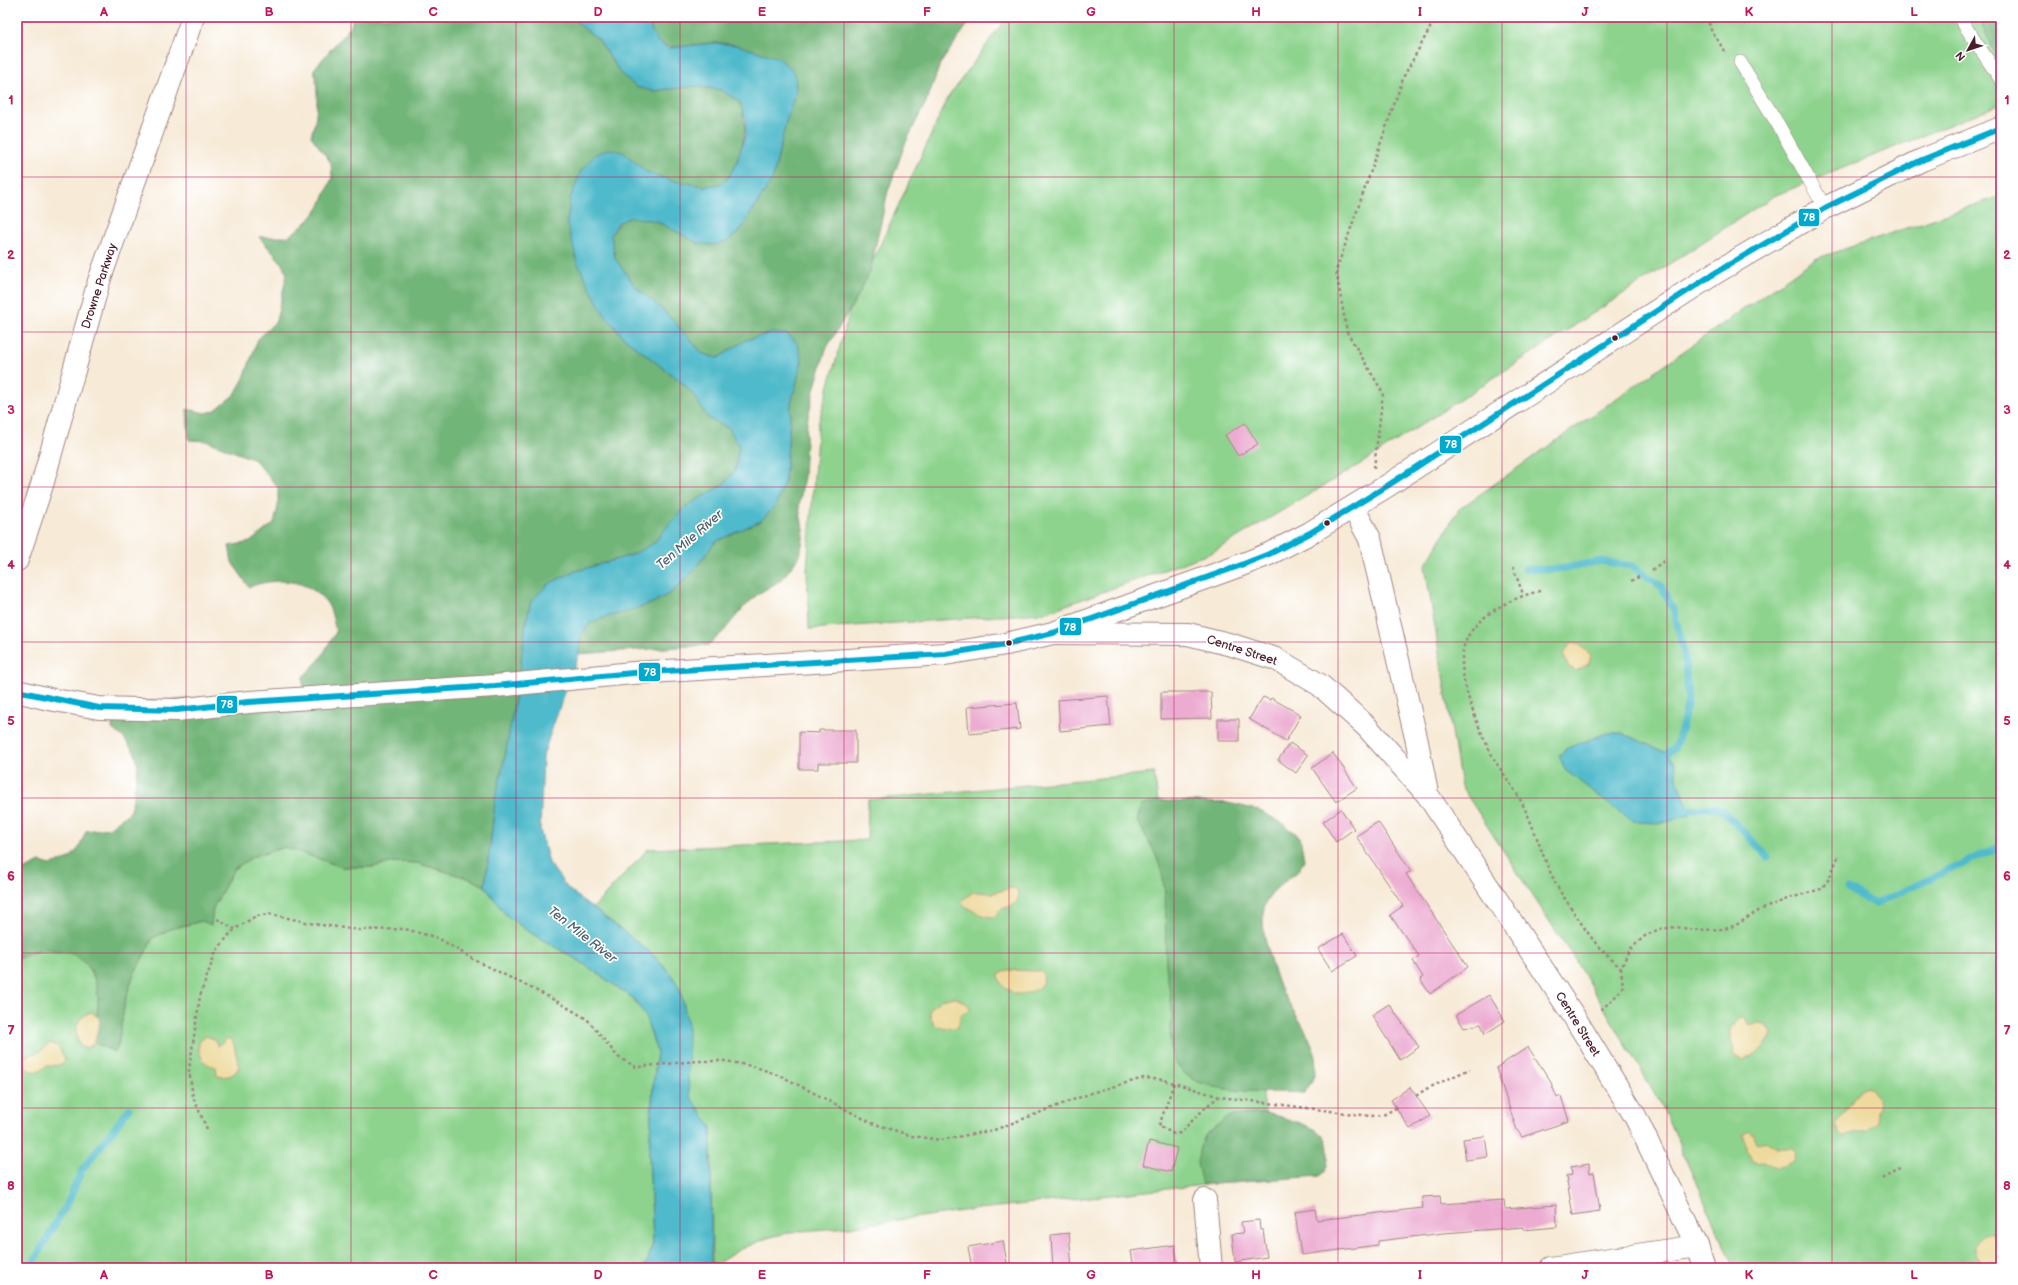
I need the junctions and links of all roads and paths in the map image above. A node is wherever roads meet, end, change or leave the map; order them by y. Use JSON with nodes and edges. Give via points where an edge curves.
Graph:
{"nodes":[{"id":1,"x":193,"y":17,"type":"edge"},
{"id":2,"x":1436,"y":17,"type":"edge"},
{"id":3,"x":1707,"y":17,"type":"edge"},
{"id":4,"x":1959,"y":17,"type":"edge"},
{"id":5,"x":1740,"y":62,"type":"joint"},
{"id":6,"x":2001,"y":80,"type":"edge"},
{"id":7,"x":2001,"y":128,"type":"edge"},
{"id":8,"x":1825,"y":208,"type":"junction"},
{"id":9,"x":1371,"y":496,"type":"junction"},
{"id":10,"x":1353,"y":507,"type":"junction"},
{"id":11,"x":17,"y":560,"type":"edge"},
{"id":12,"x":1665,"y":560,"type":"dead end"},
{"id":13,"x":1513,"y":567,"type":"dead end"},
{"id":14,"x":1652,"y":570,"type":"dead end"},
{"id":15,"x":1641,"y":576,"type":"dead end"},
{"id":16,"x":1631,"y":581,"type":"dead end"},
{"id":17,"x":1540,"y":591,"type":"dead end"},
{"id":18,"x":1523,"y":594,"type":"junction"},
{"id":19,"x":1053,"y":633,"type":"junction"},
{"id":20,"x":17,"y":691,"type":"edge"},
{"id":21,"x":1427,"y":794,"type":"junction"},
{"id":22,"x":1838,"y":857,"type":"dead end"},
{"id":23,"x":217,"y":918,"type":"dead end"},
{"id":24,"x":235,"y":929,"type":"junction"},
{"id":25,"x":1621,"y":969,"type":"junction"},
{"id":26,"x":1601,"y":1010,"type":"dead end"},
{"id":27,"x":1470,"y":1069,"type":"dead end"},
{"id":28,"x":1174,"y":1083,"type":"junction"},
{"id":29,"x":1416,"y":1096,"type":"dead end"},
{"id":30,"x":1220,"y":1097,"type":"junction"},
{"id":31,"x":1396,"y":1108,"type":"dead end"},
{"id":32,"x":207,"y":1130,"type":"dead end"},
{"id":33,"x":1902,"y":1167,"type":"dead end"},
{"id":34,"x":1883,"y":1178,"type":"dead end"},
{"id":35,"x":1205,"y":1200,"type":"dead end"},
{"id":36,"x":1697,"y":1246,"type":"junction"},
{"id":37,"x":1212,"y":1268,"type":"edge"},
{"id":38,"x":1551,"y":1268,"type":"edge"},
{"id":39,"x":1704,"y":1268,"type":"edge"}],
"edges":[{"from":1,"to":11,"type":"main road","name":"Drowne Parkway","via":[[99,281],[42,485]]},
{"from":2,"to":9,"type":"path","via":[[1404,76],[1336,271],[1347,332],[1383,392]]},
{"from":3,"to":5,"type":"path","via":[[1711,30],[1724,51]]},
{"from":4,"to":6,"type":"lane"},
{"from":5,"to":8,"type":"lane"},
{"from":7,"to":8,"type":"main road","via":[[1922,160]]},
{"from":8,"to":9,"type":"main road","via":[[1715,274]]},
{"from":9,"to":10,"type":"main road"},
{"from":10,"to":19,"type":"main road","via":[[1269,554]]},
{"from":10,"to":21,"type":"main road","name":"Centre Street","via":[[1370,539]]},
{"from":12,"to":14,"type":"path"},
{"from":13,"to":18,"type":"path"},
{"from":15,"to":16,"type":"path"},
{"from":17,"to":18,"type":"path"},
{"from":18,"to":25,"type":"path","via":[[1477,623],[1465,640],[1462,651],[1463,675],[1468,696],[1494,758],[1522,804],[1551,874],[1598,946]]},
{"from":19,"to":20,"type":"main road","via":[[945,654],[633,674],[177,710],[99,708]]},
{"from":19,"to":21,"type":"main road","name":"Centre Street","via":[[1188,634],[1276,659],[1326,690],[1366,726]]},
{"from":21,"to":36,"type":"main road","name":"Centre Street","via":[[1573,1015],[1635,1116]]},
{"from":22,"to":25,"type":"path","via":[[1829,879],[1820,890],[1760,910],[1725,929],[1659,929],[1645,936],[1629,950]]},
{"from":23,"to":24,"type":"path"},
{"from":24,"to":28,"type":"path","via":[[256,916],[270,914],[314,924],[360,930],[405,929],[438,938],[587,1019],[618,1057],[636,1067],[697,1061],[726,1061],[756,1067],[783,1077],[872,1123],[912,1136],[941,1140],[994,1130],[1094,1092],[1144,1078]]},
{"from":24,"to":32,"type":"path","via":[[216,951],[207,973],[194,1030],[189,1070],[193,1097]]},
{"from":25,"to":26,"type":"path","via":[[1623,986]]},
{"from":27,"to":29,"type":"path"},
{"from":28,"to":30,"type":"path"},
{"from":28,"to":30,"type":"path","via":[[1159,1126],[1174,1134],[1180,1133],[1208,1105]]},
{"from":30,"to":31,"type":"path","via":[[1370,1116],[1382,1115]]},
{"from":33,"to":34,"type":"path"},
{"from":35,"to":37,"type":"main road"},
{"from":36,"to":38,"type":"main road"},
{"from":36,"to":39,"type":"main road","name":"Centre Street"}]}
